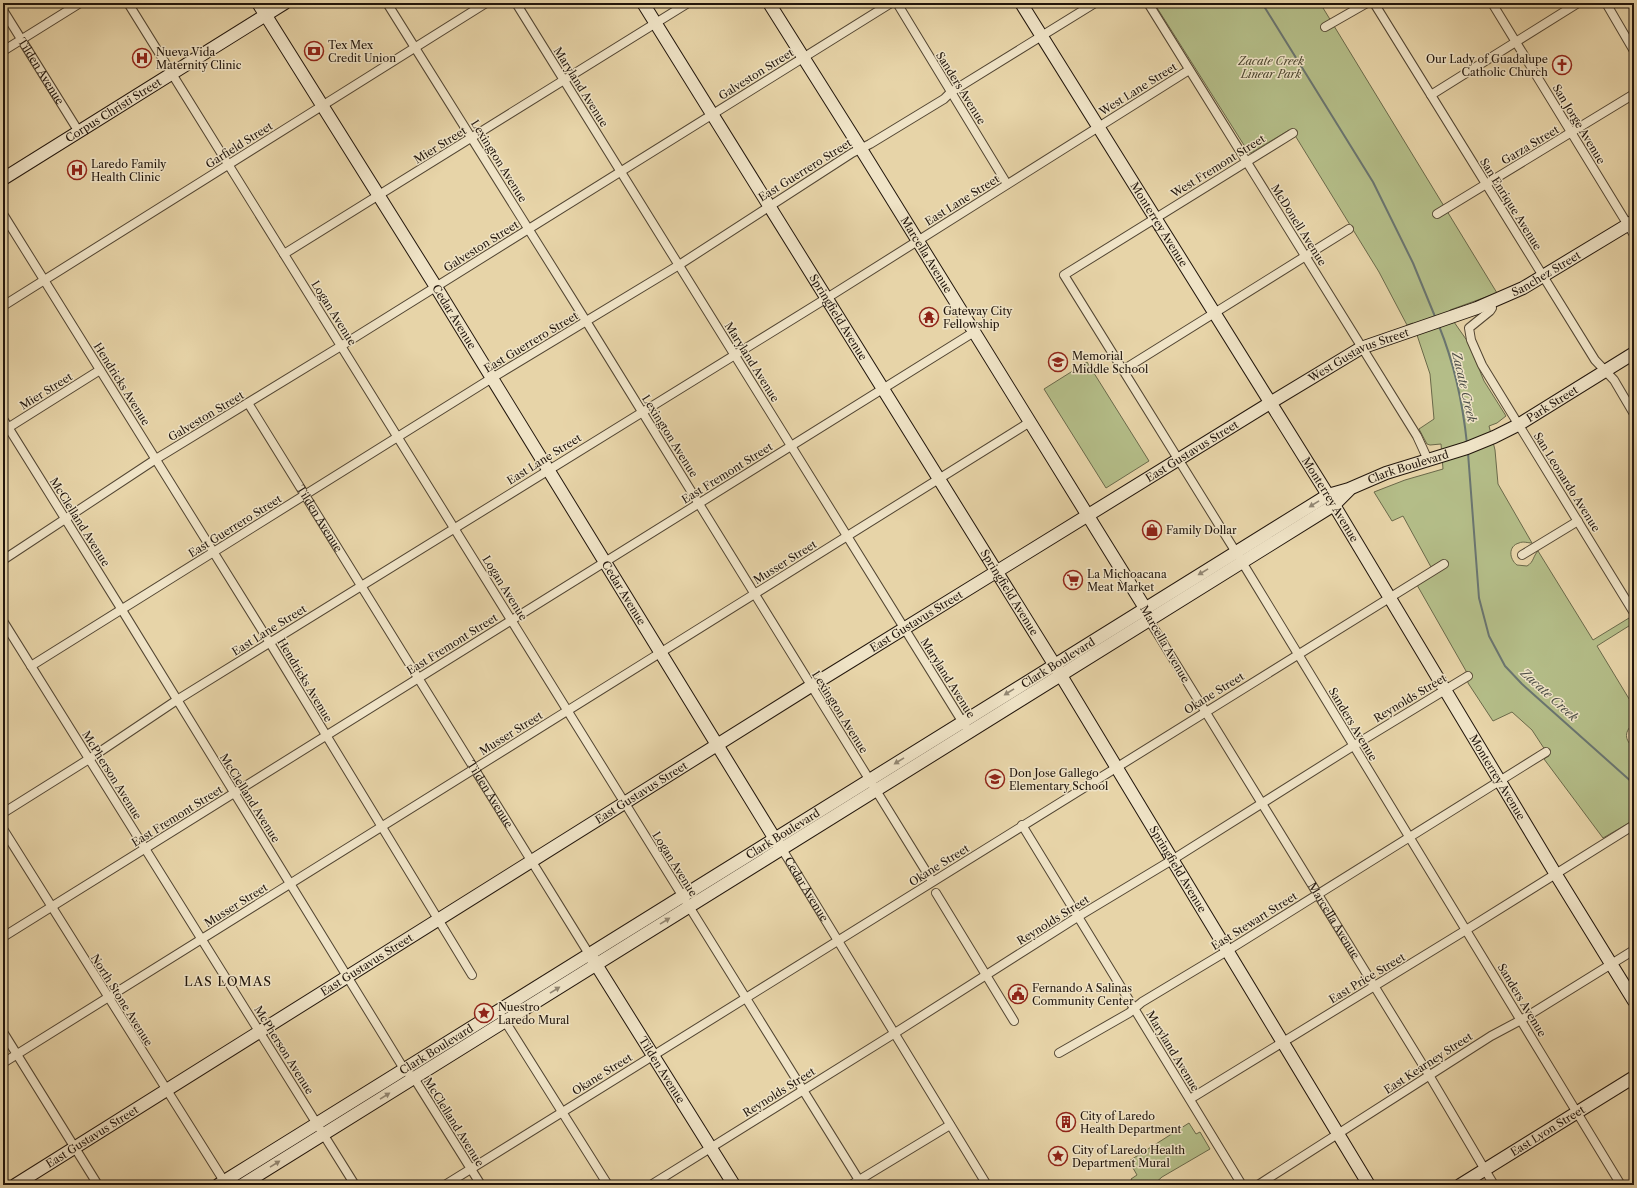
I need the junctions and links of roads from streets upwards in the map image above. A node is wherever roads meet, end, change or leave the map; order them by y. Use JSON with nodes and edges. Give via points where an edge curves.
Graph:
{"nodes":[{"id":1,"x":80,"y":3,"type":"edge"},
{"id":2,"x":128,"y":3,"type":"edge"},
{"id":3,"x":258,"y":3,"type":"edge"},
{"id":4,"x":285,"y":3,"type":"edge"},
{"id":5,"x":387,"y":3,"type":"edge"},
{"id":6,"x":486,"y":3,"type":"edge"},
{"id":7,"x":516,"y":3,"type":"edge"},
{"id":8,"x":643,"y":3,"type":"edge"},
{"id":9,"x":688,"y":3,"type":"edge"},
{"id":10,"x":769,"y":3,"type":"edge"},
{"id":11,"x":891,"y":3,"type":"edge"},
{"id":12,"x":896,"y":3,"type":"edge"},
{"id":13,"x":1021,"y":3,"type":"edge"},
{"id":14,"x":1095,"y":3,"type":"edge"},
{"id":15,"x":1148,"y":3,"type":"edge"},
{"id":16,"x":1367,"y":3,"type":"edge"},
{"id":17,"x":1374,"y":3,"type":"edge"},
{"id":18,"x":1492,"y":3,"type":"edge"},
{"id":19,"x":1578,"y":3,"type":"edge"},
{"id":20,"x":1606,"y":3,"type":"edge"},
{"id":21,"x":3,"y":10,"type":"edge"},
{"id":22,"x":265,"y":15,"type":"junction"},
{"id":23,"x":656,"y":23,"type":"junction"},
{"id":24,"x":1324,"y":27,"type":"dead end"},
{"id":25,"x":1041,"y":36,"type":"junction"},
{"id":26,"x":22,"y":40,"type":"junction"},
{"id":27,"x":1516,"y":41,"type":"junction"},
{"id":28,"x":415,"y":47,"type":"junction"},
{"id":29,"x":1634,"y":51,"type":"edge"},
{"id":30,"x":3,"y":52,"type":"edge"},
{"id":31,"x":803,"y":57,"type":"junction"},
{"id":32,"x":1189,"y":70,"type":"junction"},
{"id":33,"x":172,"y":73,"type":"junction"},
{"id":34,"x":564,"y":80,"type":"junction"},
{"id":35,"x":951,"y":92,"type":"junction"},
{"id":36,"x":1634,"y":94,"type":"edge"},
{"id":37,"x":1431,"y":95,"type":"junction"},
{"id":38,"x":322,"y":106,"type":"junction"},
{"id":39,"x":712,"y":114,"type":"junction"},
{"id":40,"x":1098,"y":126,"type":"junction"},
{"id":41,"x":79,"y":132,"type":"junction"},
{"id":42,"x":1572,"y":132,"type":"junction"},
{"id":43,"x":1292,"y":133,"type":"dead end"},
{"id":44,"x":472,"y":138,"type":"junction"},
{"id":45,"x":861,"y":149,"type":"junction"},
{"id":46,"x":1246,"y":162,"type":"junction"},
{"id":47,"x":229,"y":165,"type":"junction"},
{"id":48,"x":621,"y":172,"type":"junction"},
{"id":49,"x":3,"y":179,"type":"edge"},
{"id":50,"x":1008,"y":184,"type":"junction"},
{"id":51,"x":1486,"y":184,"type":"junction"},
{"id":52,"x":379,"y":196,"type":"junction"},
{"id":53,"x":769,"y":206,"type":"junction"},
{"id":54,"x":3,"y":214,"type":"edge"},
{"id":55,"x":1437,"y":214,"type":"dead end"},
{"id":56,"x":1156,"y":218,"type":"junction"},
{"id":57,"x":1631,"y":223,"type":"edge"},
{"id":58,"x":529,"y":229,"type":"junction"},
{"id":59,"x":1349,"y":229,"type":"dead end"},
{"id":60,"x":1634,"y":235,"type":"edge"},
{"id":61,"x":918,"y":241,"type":"junction"},
{"id":62,"x":284,"y":254,"type":"junction"},
{"id":63,"x":1305,"y":256,"type":"junction"},
{"id":64,"x":679,"y":265,"type":"junction"},
{"id":65,"x":1543,"y":276,"type":"junction"},
{"id":66,"x":44,"y":280,"type":"junction"},
{"id":67,"x":436,"y":287,"type":"junction"},
{"id":68,"x":827,"y":298,"type":"junction"},
{"id":69,"x":1491,"y":303,"type":"junction"},
{"id":70,"x":3,"y":306,"type":"edge"},
{"id":71,"x":1214,"y":313,"type":"junction"},
{"id":72,"x":1452,"y":316,"type":"joint"},
{"id":73,"x":586,"y":321,"type":"junction"},
{"id":74,"x":974,"y":332,"type":"junction"},
{"id":75,"x":341,"y":346,"type":"junction"},
{"id":76,"x":1361,"y":348,"type":"junction"},
{"id":77,"x":1634,"y":353,"type":"edge"},
{"id":78,"x":735,"y":355,"type":"junction"},
{"id":79,"x":100,"y":370,"type":"junction"},
{"id":80,"x":1123,"y":370,"type":"junction"},
{"id":81,"x":1605,"y":371,"type":"junction"},
{"id":82,"x":492,"y":378,"type":"junction"},
{"id":83,"x":883,"y":389,"type":"junction"},
{"id":84,"x":248,"y":403,"type":"junction"},
{"id":85,"x":1270,"y":403,"type":"junction"},
{"id":86,"x":642,"y":412,"type":"junction"},
{"id":87,"x":1634,"y":414,"type":"edge"},
{"id":88,"x":3,"y":419,"type":"edge"},
{"id":89,"x":1030,"y":422,"type":"junction"},
{"id":90,"x":1518,"y":425,"type":"junction"},
{"id":91,"x":6,"y":430,"type":"edge"},
{"id":92,"x":398,"y":437,"type":"junction"},
{"id":93,"x":791,"y":446,"type":"junction"},
{"id":94,"x":1467,"y":448,"type":"joint"},
{"id":95,"x":156,"y":459,"type":"junction"},
{"id":96,"x":1179,"y":459,"type":"junction"},
{"id":97,"x":1433,"y":459,"type":"junction"},
{"id":98,"x":549,"y":470,"type":"junction"},
{"id":99,"x":939,"y":479,"type":"junction"},
{"id":100,"x":305,"y":496,"type":"junction"},
{"id":101,"x":1331,"y":500,"type":"junction"},
{"id":102,"x":699,"y":504,"type":"junction"},
{"id":103,"x":1088,"y":515,"type":"junction"},
{"id":104,"x":65,"y":519,"type":"junction"},
{"id":105,"x":1578,"y":521,"type":"junction"},
{"id":106,"x":454,"y":528,"type":"junction"},
{"id":107,"x":847,"y":536,"type":"junction"},
{"id":108,"x":214,"y":553,"type":"junction"},
{"id":109,"x":1522,"y":555,"type":"dead end"},
{"id":110,"x":1239,"y":557,"type":"junction"},
{"id":111,"x":3,"y":560,"type":"edge"},
{"id":112,"x":605,"y":562,"type":"junction"},
{"id":113,"x":1444,"y":564,"type":"dead end"},
{"id":114,"x":996,"y":571,"type":"junction"},
{"id":115,"x":361,"y":586,"type":"junction"},
{"id":116,"x":754,"y":594,"type":"junction"},
{"id":117,"x":1389,"y":597,"type":"junction"},
{"id":118,"x":1145,"y":608,"type":"junction"},
{"id":119,"x":122,"y":610,"type":"junction"},
{"id":120,"x":1634,"y":613,"type":"edge"},
{"id":121,"x":512,"y":620,"type":"junction"},
{"id":122,"x":1149,"y":620,"type":"junction"},
{"id":123,"x":3,"y":621,"type":"edge"},
{"id":124,"x":904,"y":628,"type":"junction"},
{"id":125,"x":270,"y":643,"type":"junction"},
{"id":126,"x":661,"y":652,"type":"junction"},
{"id":127,"x":1297,"y":654,"type":"junction"},
{"id":128,"x":1054,"y":664,"type":"junction"},
{"id":129,"x":31,"y":666,"type":"junction"},
{"id":130,"x":1061,"y":675,"type":"junction"},
{"id":131,"x":1468,"y":676,"type":"dead end"},
{"id":132,"x":419,"y":678,"type":"junction"},
{"id":133,"x":811,"y":686,"type":"junction"},
{"id":134,"x":1446,"y":690,"type":"junction"},
{"id":135,"x":177,"y":700,"type":"junction"},
{"id":136,"x":567,"y":711,"type":"junction"},
{"id":137,"x":1206,"y":711,"type":"junction"},
{"id":138,"x":962,"y":721,"type":"junction"},
{"id":139,"x":969,"y":732,"type":"junction"},
{"id":140,"x":326,"y":736,"type":"junction"},
{"id":141,"x":717,"y":744,"type":"junction"},
{"id":142,"x":1353,"y":746,"type":"junction"},
{"id":143,"x":1546,"y":752,"type":"dead end"},
{"id":144,"x":89,"y":759,"type":"junction"},
{"id":145,"x":1116,"y":767,"type":"junction"},
{"id":146,"x":475,"y":769,"type":"junction"},
{"id":147,"x":869,"y":780,"type":"junction"},
{"id":148,"x":1499,"y":781,"type":"junction"},
{"id":149,"x":875,"y":791,"type":"junction"},
{"id":150,"x":234,"y":793,"type":"junction"},
{"id":151,"x":625,"y":803,"type":"junction"},
{"id":152,"x":1262,"y":803,"type":"junction"},
{"id":153,"x":3,"y":813,"type":"edge"},
{"id":154,"x":1634,"y":825,"type":"edge"},
{"id":155,"x":1022,"y":826,"type":"junction"},
{"id":156,"x":382,"y":827,"type":"junction"},
{"id":157,"x":3,"y":829,"type":"edge"},
{"id":158,"x":1409,"y":837,"type":"junction"},
{"id":159,"x":775,"y":838,"type":"junction"},
{"id":160,"x":145,"y":849,"type":"junction"},
{"id":161,"x":782,"y":849,"type":"junction"},
{"id":162,"x":1172,"y":860,"type":"junction"},
{"id":163,"x":532,"y":861,"type":"junction"},
{"id":164,"x":1555,"y":873,"type":"junction"},
{"id":165,"x":932,"y":881,"type":"junction"},
{"id":166,"x":290,"y":884,"type":"junction"},
{"id":167,"x":936,"y":893,"type":"dead end"},
{"id":168,"x":1318,"y":894,"type":"junction"},
{"id":169,"x":682,"y":896,"type":"junction"},
{"id":170,"x":52,"y":907,"type":"junction"},
{"id":171,"x":689,"y":907,"type":"junction"},
{"id":172,"x":1079,"y":916,"type":"junction"},
{"id":173,"x":437,"y":920,"type":"junction"},
{"id":174,"x":1466,"y":930,"type":"junction"},
{"id":175,"x":3,"y":937,"type":"edge"},
{"id":176,"x":202,"y":939,"type":"junction"},
{"id":177,"x":838,"y":940,"type":"junction"},
{"id":178,"x":1634,"y":950,"type":"edge"},
{"id":179,"x":1227,"y":951,"type":"junction"},
{"id":180,"x":589,"y":954,"type":"junction"},
{"id":181,"x":1611,"y":964,"type":"junction"},
{"id":182,"x":596,"y":965,"type":"junction"},
{"id":183,"x":472,"y":975,"type":"dead end"},
{"id":184,"x":986,"y":976,"type":"junction"},
{"id":185,"x":347,"y":977,"type":"junction"},
{"id":186,"x":1374,"y":986,"type":"junction"},
{"id":187,"x":746,"y":997,"type":"junction"},
{"id":188,"x":108,"y":998,"type":"junction"},
{"id":189,"x":1634,"y":1001,"type":"edge"},
{"id":190,"x":1135,"y":1008,"type":"junction"},
{"id":191,"x":499,"y":1010,"type":"junction"},
{"id":192,"x":1521,"y":1020,"type":"junction"},
{"id":193,"x":506,"y":1021,"type":"junction"},
{"id":194,"x":1014,"y":1021,"type":"dead end"},
{"id":195,"x":3,"y":1032,"type":"edge"},
{"id":196,"x":260,"y":1032,"type":"junction"},
{"id":197,"x":895,"y":1033,"type":"junction"},
{"id":198,"x":1283,"y":1042,"type":"junction"},
{"id":199,"x":1060,"y":1053,"type":"dead end"},
{"id":200,"x":17,"y":1054,"type":"junction"},
{"id":201,"x":653,"y":1056,"type":"junction"},
{"id":202,"x":3,"y":1063,"type":"edge"},
{"id":203,"x":404,"y":1069,"type":"junction"},
{"id":204,"x":1429,"y":1075,"type":"junction"},
{"id":205,"x":1634,"y":1077,"type":"edge"},
{"id":206,"x":414,"y":1078,"type":"junction"},
{"id":207,"x":166,"y":1090,"type":"junction"},
{"id":208,"x":804,"y":1090,"type":"junction"},
{"id":209,"x":1190,"y":1099,"type":"junction"},
{"id":210,"x":562,"y":1112,"type":"junction"},
{"id":211,"x":1577,"y":1113,"type":"junction"},
{"id":212,"x":317,"y":1123,"type":"junction"},
{"id":213,"x":950,"y":1125,"type":"junction"},
{"id":214,"x":323,"y":1134,"type":"junction"},
{"id":215,"x":1339,"y":1134,"type":"junction"},
{"id":216,"x":75,"y":1148,"type":"junction"},
{"id":217,"x":711,"y":1148,"type":"junction"},
{"id":218,"x":471,"y":1169,"type":"junction"},
{"id":219,"x":1485,"y":1170,"type":"junction"},
{"id":220,"x":861,"y":1182,"type":"edge"},
{"id":221,"x":221,"y":1183,"type":"edge"},
{"id":222,"x":15,"y":1185,"type":"edge"},
{"id":223,"x":98,"y":1185,"type":"edge"},
{"id":224,"x":242,"y":1185,"type":"edge"},
{"id":225,"x":355,"y":1185,"type":"edge"},
{"id":226,"x":445,"y":1185,"type":"edge"},
{"id":227,"x":481,"y":1185,"type":"edge"},
{"id":228,"x":608,"y":1185,"type":"edge"},
{"id":229,"x":651,"y":1185,"type":"edge"},
{"id":230,"x":734,"y":1185,"type":"edge"},
{"id":231,"x":851,"y":1185,"type":"edge"},
{"id":232,"x":987,"y":1185,"type":"edge"},
{"id":233,"x":1242,"y":1185,"type":"edge"},
{"id":234,"x":1258,"y":1185,"type":"edge"},
{"id":235,"x":1369,"y":1185,"type":"edge"},
{"id":236,"x":1460,"y":1185,"type":"edge"},
{"id":237,"x":1494,"y":1185,"type":"edge"},
{"id":238,"x":1621,"y":1185,"type":"edge"}],
"edges":[{"from":1,"to":26,"type":"street"},
{"from":2,"to":33,"type":"street","name":"Logan Avenue"},
{"from":3,"to":22,"type":"street","name":"Cedar Avenue"},
{"from":4,"to":22,"type":"street","name":"Corpus Christi Street"},
{"from":5,"to":28,"type":"street","name":"Lexington Avenue"},
{"from":6,"to":28,"type":"street","name":"Garfield Street"},
{"from":7,"to":34,"type":"street","name":"Maryland Avenue"},
{"from":8,"to":23,"type":"street","name":"Springfield Avenue"},
{"from":9,"to":23,"type":"street","name":"Mier Street"},
{"from":10,"to":31,"type":"street","name":"Marcella Avenue"},
{"from":11,"to":31,"type":"street","name":"Galveston Street"},
{"from":12,"to":35,"type":"street","name":"Sanders Avenue"},
{"from":13,"to":25,"type":"street","name":"Monterrey Avenue"},
{"from":14,"to":25,"type":"street","name":"East Guerrero Street"},
{"from":15,"to":32,"type":"street","name":"McDonell Avenue"},
{"from":16,"to":24,"type":"street"},
{"from":17,"to":37,"type":"street","name":"San Enrique Avenue"},
{"from":18,"to":27,"type":"street","name":"San Jorge Avenue"},
{"from":19,"to":27,"type":"street"},
{"from":20,"to":29,"type":"street"},
{"from":21,"to":26,"type":"street","name":"Tilden Avenue"},
{"from":22,"to":33,"type":"street","name":"Corpus Christi Street"},
{"from":22,"to":38,"type":"street","name":"Cedar Avenue"},
{"from":23,"to":34,"type":"street","name":"Mier Street"},
{"from":23,"to":39,"type":"street","name":"Springfield Avenue"},
{"from":25,"to":35,"type":"street","name":"East Guerrero Street"},
{"from":25,"to":40,"type":"street","name":"Monterrey Avenue"},
{"from":26,"to":30,"type":"street"},
{"from":26,"to":41,"type":"street","name":"Tilden Avenue"},
{"from":27,"to":37,"type":"street"},
{"from":27,"to":42,"type":"street","name":"San Jorge Avenue"},
{"from":28,"to":38,"type":"street","name":"Garfield Street"},
{"from":28,"to":44,"type":"street","name":"Lexington Avenue"},
{"from":31,"to":39,"type":"street","name":"Galveston Street"},
{"from":31,"to":45,"type":"street","name":"Marcella Avenue"},
{"from":32,"to":40,"type":"street","name":"West Lane Street"},
{"from":32,"to":46,"type":"street","name":"McDonell Avenue"},
{"from":33,"to":41,"type":"street","name":"Corpus Christi Street"},
{"from":33,"to":47,"type":"street","name":"Logan Avenue"},
{"from":34,"to":44,"type":"street","name":"Mier Street"},
{"from":34,"to":48,"type":"street","name":"Maryland Avenue"},
{"from":35,"to":45,"type":"street","name":"East Guerrero Street","via":[[944,99]]},
{"from":35,"to":50,"type":"street","name":"Sanders Avenue"},
{"from":36,"to":42,"type":"street","name":"Garza Street"},
{"from":37,"to":51,"type":"street","name":"San Enrique Avenue"},
{"from":38,"to":47,"type":"street","name":"Garfield Street"},
{"from":38,"to":52,"type":"street","name":"Cedar Avenue"},
{"from":39,"to":48,"type":"street","name":"Galveston Street"},
{"from":39,"to":53,"type":"street","name":"Springfield Avenue"},
{"from":40,"to":50,"type":"street","name":"East Lane Street"},
{"from":40,"to":56,"type":"street","name":"Monterrey Avenue"},
{"from":41,"to":49,"type":"street","name":"Corpus Christi Street"},
{"from":42,"to":51,"type":"street","name":"Garza Street"},
{"from":42,"to":57,"type":"street","name":"San Jorge Avenue"},
{"from":43,"to":46,"type":"street","name":"West Fremont Street"},
{"from":44,"to":52,"type":"street","name":"Mier Street"},
{"from":44,"to":58,"type":"street","name":"Lexington Avenue"},
{"from":45,"to":53,"type":"street","name":"East Guerrero Street"},
{"from":45,"to":61,"type":"street","name":"Marcella Avenue"},
{"from":46,"to":56,"type":"street","name":"West Fremont Street"},
{"from":46,"to":63,"type":"street","name":"McDonell Avenue"},
{"from":47,"to":62,"type":"street","name":"Logan Avenue"},
{"from":47,"to":66,"type":"street","name":"Garfield Street"},
{"from":48,"to":58,"type":"street","name":"Galveston Street"},
{"from":48,"to":64,"type":"street","name":"Maryland Avenue"},
{"from":50,"to":61,"type":"street","name":"East Lane Street"},
{"from":51,"to":55,"type":"street","name":"Garza Street"},
{"from":51,"to":65,"type":"street","name":"San Enrique Avenue"},
{"from":52,"to":62,"type":"street","name":"Mier Street"},
{"from":52,"to":67,"type":"street","name":"Cedar Avenue"},
{"from":53,"to":64,"type":"street","name":"East Guerrero Street"},
{"from":53,"to":68,"type":"street","name":"Springfield Avenue"},
{"from":54,"to":66,"type":"street","name":"Hendricks Avenue"},
{"from":56,"to":71,"type":"street","name":"Monterrey Avenue"},
{"from":56,"to":80,"type":"street","name":"Sanders Avenue","via":[[1064,275]]},
{"from":57,"to":60,"type":"street","name":"San Jorge Avenue"},
{"from":57,"to":65,"type":"street","name":"Sanchez Street"},
{"from":58,"to":67,"type":"street","name":"Galveston Street"},
{"from":58,"to":73,"type":"street","name":"Lexington Avenue"},
{"from":59,"to":63,"type":"street"},
{"from":61,"to":68,"type":"street","name":"East Lane Street"},
{"from":61,"to":74,"type":"street","name":"Marcella Avenue"},
{"from":62,"to":75,"type":"street","name":"Logan Avenue"},
{"from":63,"to":71,"type":"street"},
{"from":63,"to":76,"type":"street","name":"McDonell Avenue"},
{"from":64,"to":73,"type":"street","name":"East Guerrero Street"},
{"from":64,"to":78,"type":"street","name":"Maryland Avenue"},
{"from":65,"to":69,"type":"street","name":"Sanchez Street"},
{"from":65,"to":81,"type":"street","name":"San Enrique Avenue","via":[[1595,360]]},
{"from":66,"to":70,"type":"street","name":"Garfield Street"},
{"from":66,"to":79,"type":"street","name":"Hendricks Avenue"},
{"from":67,"to":75,"type":"street","name":"Galveston Street"},
{"from":67,"to":82,"type":"street","name":"Cedar Avenue"},
{"from":68,"to":78,"type":"street","name":"East Lane Street"},
{"from":68,"to":83,"type":"street","name":"Springfield Avenue"},
{"from":69,"to":72,"type":"street","name":"Sanchez Street"},
{"from":69,"to":90,"type":"street","name":"San Leonardo Avenue","via":[[1492,308],[1469,328],[1469,333],[1482,365]]},
{"from":71,"to":80,"type":"street"},
{"from":71,"to":85,"type":"street","name":"Monterrey Avenue"},
{"from":72,"to":76,"type":"street","name":"West Gustavus Street"},
{"from":73,"to":82,"type":"street","name":"East Guerrero Street"},
{"from":73,"to":86,"type":"street","name":"Lexington Avenue"},
{"from":74,"to":83,"type":"street","name":"East Fremont Street"},
{"from":74,"to":89,"type":"street","name":"Marcella Avenue"},
{"from":75,"to":84,"type":"street","name":"Galveston Street"},
{"from":75,"to":92,"type":"street","name":"Logan Avenue"},
{"from":76,"to":85,"type":"street","name":"West Gustavus Street"},
{"from":76,"to":97,"type":"street","name":"McDonell Avenue"},
{"from":77,"to":81,"type":"street","name":"Park Street"},
{"from":78,"to":86,"type":"street","name":"East Lane Street"},
{"from":78,"to":93,"type":"street","name":"Maryland Avenue"},
{"from":79,"to":91,"type":"street","name":"Mier Street"},
{"from":79,"to":95,"type":"street","name":"Hendricks Avenue"},
{"from":80,"to":96,"type":"street","name":"Sanders Avenue"},
{"from":81,"to":87,"type":"street","name":"San Enrique Avenue","via":[[1614,380]]},
{"from":81,"to":90,"type":"street","name":"Park Street"},
{"from":82,"to":92,"type":"street","name":"East Guerrero Street"},
{"from":82,"to":98,"type":"street","name":"Cedar Avenue"},
{"from":83,"to":93,"type":"street","name":"East Fremont Street"},
{"from":83,"to":99,"type":"street","name":"Springfield Avenue"},
{"from":84,"to":95,"type":"street","name":"Galveston Street"},
{"from":84,"to":100,"type":"street","name":"Tilden Avenue"},
{"from":85,"to":96,"type":"street","name":"East Gustavus Street"},
{"from":85,"to":101,"type":"street","name":"Monterrey Avenue"},
{"from":86,"to":98,"type":"street","name":"East Lane Street"},
{"from":86,"to":102,"type":"street","name":"Lexington Avenue"},
{"from":88,"to":91,"type":"street","name":"McClelland Avenue"},
{"from":89,"to":99,"type":"street","name":"Musser Street"},
{"from":89,"to":103,"type":"street","name":"Marcella Avenue"},
{"from":90,"to":94,"type":"street","name":"Park Street"},
{"from":90,"to":105,"type":"street","name":"San Leonardo Avenue"},
{"from":91,"to":104,"type":"street","name":"McClelland Avenue"},
{"from":92,"to":100,"type":"street","name":"East Guerrero Street"},
{"from":92,"to":106,"type":"street","name":"Logan Avenue"},
{"from":93,"to":102,"type":"street","name":"East Fremont Street"},
{"from":93,"to":107,"type":"street","name":"Maryland Avenue"},
{"from":94,"to":97,"type":"street","name":"Clark Boulevard"},
{"from":95,"to":104,"type":"street","name":"Galveston Street"},
{"from":95,"to":108,"type":"street","name":"Hendricks Avenue"},
{"from":96,"to":103,"type":"street","name":"East Gustavus Street"},
{"from":96,"to":110,"type":"street","name":"Sanders Avenue"},
{"from":97,"to":101,"type":"street","name":"Clark Boulevard","via":[[1386,473]]},
{"from":98,"to":106,"type":"street","name":"East Lane Street"},
{"from":98,"to":112,"type":"street","name":"Cedar Avenue"},
{"from":99,"to":107,"type":"street","name":"Musser Street"},
{"from":99,"to":114,"type":"street","name":"Springfield Avenue"},
{"from":100,"to":108,"type":"street","name":"East Guerrero Street"},
{"from":100,"to":115,"type":"street","name":"Tilden Avenue"},
{"from":101,"to":110,"type":"street","name":"Clark Boulevard"},
{"from":101,"to":117,"type":"street","name":"Monterrey Avenue"},
{"from":102,"to":112,"type":"street","name":"East Fremont Street"},
{"from":102,"to":116,"type":"street","name":"Lexington Avenue"},
{"from":103,"to":114,"type":"street","name":"East Gustavus Street"},
{"from":103,"to":118,"type":"street","name":"Marcella Avenue"},
{"from":104,"to":111,"type":"street","name":"Galveston Street"},
{"from":104,"to":119,"type":"street","name":"McClelland Avenue"},
{"from":105,"to":109,"type":"street"},
{"from":105,"to":120,"type":"street","name":"San Leonardo Avenue"},
{"from":106,"to":115,"type":"street","name":"East Lane Street"},
{"from":106,"to":121,"type":"street","name":"Logan Avenue"},
{"from":107,"to":116,"type":"street","name":"Musser Street"},
{"from":107,"to":124,"type":"street","name":"Maryland Avenue"},
{"from":108,"to":119,"type":"street","name":"East Guerrero Street"},
{"from":108,"to":125,"type":"street","name":"Hendricks Avenue"},
{"from":110,"to":118,"type":"street","name":"Clark Boulevard","one_way":true},
{"from":110,"to":122,"type":"street","name":"Clark Boulevard"},
{"from":110,"to":127,"type":"street","name":"Sanders Avenue"},
{"from":112,"to":121,"type":"street","name":"East Fremont Street"},
{"from":112,"to":126,"type":"street","name":"Cedar Avenue"},
{"from":113,"to":117,"type":"street","name":"Okane Street"},
{"from":114,"to":124,"type":"street","name":"East Gustavus Street"},
{"from":114,"to":128,"type":"street","name":"Springfield Avenue"},
{"from":115,"to":125,"type":"street","name":"East Lane Street"},
{"from":115,"to":132,"type":"street","name":"Tilden Avenue"},
{"from":116,"to":126,"type":"street","name":"Musser Street"},
{"from":116,"to":133,"type":"street","name":"Lexington Avenue"},
{"from":117,"to":127,"type":"street","name":"Okane Street"},
{"from":117,"to":134,"type":"street","name":"Monterrey Avenue"},
{"from":118,"to":122,"type":"street","name":"Marcella Avenue"},
{"from":118,"to":128,"type":"street","name":"Clark Boulevard"},
{"from":119,"to":129,"type":"street","name":"East Guerrero Street"},
{"from":119,"to":135,"type":"street","name":"McClelland Avenue"},
{"from":121,"to":132,"type":"street","name":"East Fremont Street"},
{"from":121,"to":136,"type":"street","name":"Logan Avenue"},
{"from":122,"to":130,"type":"street","name":"Clark Boulevard"},
{"from":122,"to":137,"type":"street","name":"Marcella Avenue"},
{"from":123,"to":129,"type":"street","name":"McPherson Avenue"},
{"from":124,"to":133,"type":"street","name":"East Gustavus Street"},
{"from":124,"to":138,"type":"street","name":"Maryland Avenue"},
{"from":125,"to":135,"type":"street","name":"East Lane Street"},
{"from":125,"to":140,"type":"street","name":"Hendricks Avenue"},
{"from":126,"to":136,"type":"street","name":"Musser Street"},
{"from":126,"to":141,"type":"street","name":"Cedar Avenue"},
{"from":127,"to":137,"type":"street","name":"Okane Street"},
{"from":127,"to":142,"type":"street","name":"Sanders Avenue"},
{"from":128,"to":130,"type":"street","name":"Springfield Avenue"},
{"from":128,"to":138,"type":"street","name":"Clark Boulevard","one_way":true},
{"from":129,"to":144,"type":"street","name":"McPherson Avenue"},
{"from":130,"to":139,"type":"street","name":"Clark Boulevard"},
{"from":130,"to":145,"type":"street","name":"Springfield Avenue"},
{"from":131,"to":134,"type":"street","name":"Reynolds Street"},
{"from":132,"to":140,"type":"street","name":"East Fremont Street"},
{"from":132,"to":146,"type":"street","name":"Tilden Avenue"},
{"from":133,"to":141,"type":"street","name":"East Gustavus Street"},
{"from":133,"to":147,"type":"street","name":"Lexington Avenue"},
{"from":134,"to":142,"type":"street","name":"Reynolds Street"},
{"from":134,"to":148,"type":"street","name":"Monterrey Avenue"},
{"from":135,"to":144,"type":"street","name":"East Lane Street"},
{"from":135,"to":150,"type":"street","name":"McClelland Avenue"},
{"from":136,"to":146,"type":"street","name":"Musser Street"},
{"from":136,"to":151,"type":"street","name":"Logan Avenue"},
{"from":137,"to":145,"type":"street","name":"Okane Street"},
{"from":137,"to":152,"type":"street","name":"Marcella Avenue"},
{"from":138,"to":139,"type":"street","name":"Maryland Avenue"},
{"from":138,"to":147,"type":"street","name":"Clark Boulevard","one_way":true},
{"from":139,"to":149,"type":"street","name":"Clark Boulevard"},
{"from":140,"to":150,"type":"street","name":"East Fremont Street"},
{"from":140,"to":156,"type":"street","name":"Hendricks Avenue"},
{"from":141,"to":151,"type":"street","name":"East Gustavus Street"},
{"from":141,"to":159,"type":"street","name":"Cedar Avenue"},
{"from":142,"to":152,"type":"street","name":"Reynolds Street"},
{"from":142,"to":158,"type":"street","name":"Sanders Avenue"},
{"from":143,"to":148,"type":"street","name":"East Stewart Street"},
{"from":144,"to":153,"type":"street","name":"East Lane Street"},
{"from":144,"to":160,"type":"street","name":"McPherson Avenue"},
{"from":145,"to":155,"type":"street","name":"Okane Street"},
{"from":145,"to":162,"type":"street","name":"Springfield Avenue"},
{"from":146,"to":156,"type":"street","name":"Musser Street"},
{"from":146,"to":163,"type":"street","name":"Tilden Avenue"},
{"from":147,"to":149,"type":"street","name":"Lexington Avenue"},
{"from":147,"to":159,"type":"street","name":"Clark Boulevard"},
{"from":148,"to":158,"type":"street","name":"East Stewart Street"},
{"from":148,"to":164,"type":"street","name":"Monterrey Avenue"},
{"from":149,"to":161,"type":"street","name":"Clark Boulevard"},
{"from":149,"to":165,"type":"street","name":"Lexington Avenue"},
{"from":150,"to":160,"type":"street","name":"East Fremont Street"},
{"from":150,"to":166,"type":"street","name":"McClelland Avenue"},
{"from":151,"to":163,"type":"street","name":"East Gustavus Street"},
{"from":151,"to":169,"type":"street","name":"Logan Avenue"},
{"from":152,"to":162,"type":"street","name":"Reynolds Street"},
{"from":152,"to":168,"type":"street","name":"Marcella Avenue"},
{"from":154,"to":164,"type":"street","name":"East Price Street"},
{"from":155,"to":165,"type":"street","name":"Okane Street"},
{"from":155,"to":172,"type":"street","name":"Maryland Avenue"},
{"from":156,"to":166,"type":"street","name":"Musser Street"},
{"from":156,"to":173,"type":"street","name":"Hendricks Avenue"},
{"from":157,"to":170,"type":"street","name":"North Stone Avenue"},
{"from":158,"to":168,"type":"street","name":"East Stewart Street"},
{"from":158,"to":174,"type":"street","name":"Sanders Avenue"},
{"from":159,"to":161,"type":"street","name":"Cedar Avenue"},
{"from":159,"to":169,"type":"street","name":"Clark Boulevard"},
{"from":160,"to":170,"type":"street","name":"East Fremont Street"},
{"from":160,"to":176,"type":"street","name":"McPherson Avenue"},
{"from":161,"to":171,"type":"street","name":"Clark Boulevard"},
{"from":161,"to":177,"type":"street","name":"Cedar Avenue"},
{"from":162,"to":172,"type":"street","name":"Reynolds Street"},
{"from":162,"to":179,"type":"street","name":"Springfield Avenue"},
{"from":163,"to":173,"type":"street","name":"East Gustavus Street"},
{"from":163,"to":180,"type":"street","name":"Tilden Avenue"},
{"from":164,"to":174,"type":"street","name":"East Price Street"},
{"from":164,"to":181,"type":"street","name":"Monterrey Avenue"},
{"from":165,"to":177,"type":"street","name":"Okane Street"},
{"from":166,"to":176,"type":"street","name":"Musser Street"},
{"from":166,"to":185,"type":"street","name":"McClelland Avenue"},
{"from":167,"to":184,"type":"street"},
{"from":168,"to":179,"type":"street","name":"East Stewart Street"},
{"from":168,"to":186,"type":"street","name":"Marcella Avenue"},
{"from":169,"to":171,"type":"street","name":"Logan Avenue"},
{"from":169,"to":180,"type":"street","name":"Clark Boulevard"},
{"from":170,"to":175,"type":"street","name":"East Fremont Street"},
{"from":170,"to":188,"type":"street","name":"North Stone Avenue"},
{"from":182,"to":171,"type":"street","name":"Clark Boulevard","one_way":true},
{"from":171,"to":187,"type":"street","name":"Logan Avenue"},
{"from":172,"to":184,"type":"street","name":"Reynolds Street"},
{"from":172,"to":190,"type":"street","name":"Maryland Avenue"},
{"from":173,"to":183,"type":"street","name":"Hendricks Avenue"},
{"from":173,"to":185,"type":"street","name":"East Gustavus Street"},
{"from":174,"to":186,"type":"street","name":"East Price Street"},
{"from":174,"to":192,"type":"street","name":"Sanders Avenue"},
{"from":176,"to":188,"type":"street","name":"Musser Street"},
{"from":176,"to":196,"type":"street","name":"McPherson Avenue"},
{"from":177,"to":187,"type":"street","name":"Okane Street"},
{"from":177,"to":197,"type":"street","name":"Cedar Avenue"},
{"from":178,"to":181,"type":"street","name":"East Kearney Street"},
{"from":179,"to":190,"type":"street","name":"East Stewart Street"},
{"from":179,"to":198,"type":"street","name":"Springfield Avenue"},
{"from":180,"to":182,"type":"street","name":"Tilden Avenue"},
{"from":180,"to":191,"type":"street","name":"Clark Boulevard"},
{"from":181,"to":189,"type":"street","name":"Monterrey Avenue"},
{"from":181,"to":192,"type":"street","name":"East Kearney Street"},
{"from":193,"to":182,"type":"street","name":"Clark Boulevard","one_way":true},
{"from":182,"to":201,"type":"street","name":"Tilden Avenue"},
{"from":184,"to":194,"type":"street"},
{"from":184,"to":197,"type":"street","name":"Reynolds Street"},
{"from":185,"to":196,"type":"street","name":"East Gustavus Street"},
{"from":185,"to":203,"type":"street","name":"McClelland Avenue"},
{"from":186,"to":198,"type":"street","name":"East Price Street"},
{"from":186,"to":204,"type":"street","name":"Marcella Avenue"},
{"from":187,"to":201,"type":"street","name":"Okane Street"},
{"from":187,"to":208,"type":"street","name":"Logan Avenue"},
{"from":188,"to":200,"type":"street","name":"Musser Street"},
{"from":188,"to":207,"type":"street","name":"North Stone Avenue"},
{"from":190,"to":199,"type":"street","name":"East Stewart Street"},
{"from":190,"to":209,"type":"street","name":"Maryland Avenue"},
{"from":191,"to":193,"type":"street"},
{"from":191,"to":203,"type":"street","name":"Clark Boulevard"},
{"from":192,"to":204,"type":"street","name":"East Kearney Street"},
{"from":192,"to":211,"type":"street","name":"Sanders Avenue"},
{"from":193,"to":206,"type":"street","name":"Clark Boulevard"},
{"from":193,"to":210,"type":"street"},
{"from":195,"to":200,"type":"street"},
{"from":196,"to":207,"type":"street","name":"East Gustavus Street"},
{"from":196,"to":212,"type":"street","name":"McPherson Avenue"},
{"from":197,"to":208,"type":"street","name":"Reynolds Street"},
{"from":197,"to":213,"type":"street","name":"Cedar Avenue"},
{"from":198,"to":209,"type":"street","name":"East Price Street"},
{"from":198,"to":215,"type":"street","name":"Springfield Avenue"},
{"from":200,"to":202,"type":"street","name":"Musser Street"},
{"from":200,"to":216,"type":"street"},
{"from":201,"to":210,"type":"street","name":"Okane Street"},
{"from":201,"to":217,"type":"street","name":"Tilden Avenue"},
{"from":203,"to":206,"type":"street","name":"McClelland Avenue"},
{"from":203,"to":212,"type":"street","name":"Clark Boulevard"},
{"from":204,"to":215,"type":"street","name":"East Kearney Street"},
{"from":204,"to":219,"type":"street","name":"Marcella Avenue"},
{"from":205,"to":211,"type":"street","name":"East Lyon Street"},
{"from":214,"to":206,"type":"street","name":"Clark Boulevard","one_way":true},
{"from":206,"to":218,"type":"street","name":"McClelland Avenue"},
{"from":207,"to":216,"type":"street","name":"East Gustavus Street"},
{"from":207,"to":221,"type":"street","name":"North Stone Avenue"},
{"from":208,"to":217,"type":"street","name":"Reynolds Street"},
{"from":208,"to":220,"type":"street","name":"Logan Avenue"},
{"from":209,"to":233,"type":"street","name":"Maryland Avenue"},
{"from":210,"to":218,"type":"street","name":"Okane Street"},
{"from":210,"to":228,"type":"street"},
{"from":211,"to":219,"type":"street","name":"East Lyon Street"},
{"from":211,"to":238,"type":"street","name":"Sanders Avenue"},
{"from":212,"to":214,"type":"street","name":"McPherson Avenue"},
{"from":212,"to":221,"type":"street","name":"Clark Boulevard"},
{"from":213,"to":220,"type":"street"},
{"from":213,"to":232,"type":"street","name":"Cedar Avenue"},
{"from":224,"to":214,"type":"street","name":"Clark Boulevard","one_way":true},
{"from":214,"to":225,"type":"street","name":"McPherson Avenue"},
{"from":215,"to":234,"type":"street","name":"East Kearney Street"},
{"from":215,"to":235,"type":"street","name":"Springfield Avenue"},
{"from":216,"to":222,"type":"street","name":"East Gustavus Street"},
{"from":216,"to":223,"type":"street"},
{"from":217,"to":229,"type":"street","name":"Reynolds Street"},
{"from":217,"to":230,"type":"street","name":"Tilden Avenue"},
{"from":218,"to":226,"type":"street","name":"Okane Street"},
{"from":218,"to":227,"type":"street","name":"McClelland Avenue"},
{"from":219,"to":236,"type":"street","name":"East Lyon Street"},
{"from":219,"to":237,"type":"street","name":"Marcella Avenue"},
{"from":220,"to":231,"type":"street"}]}
